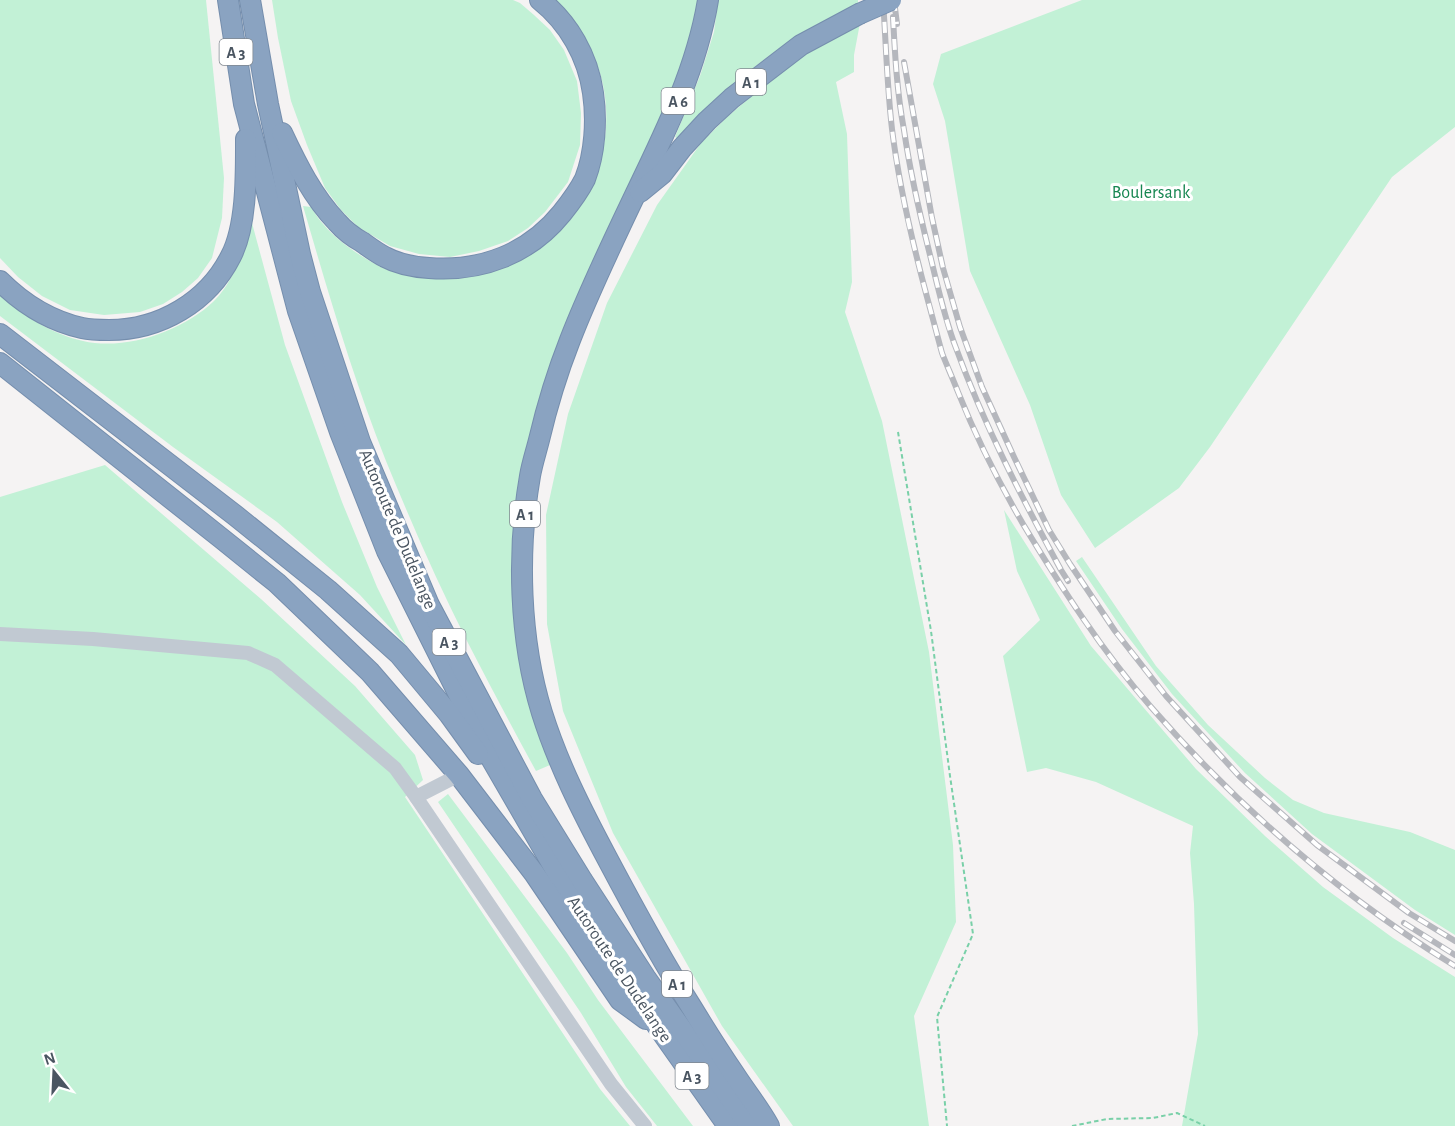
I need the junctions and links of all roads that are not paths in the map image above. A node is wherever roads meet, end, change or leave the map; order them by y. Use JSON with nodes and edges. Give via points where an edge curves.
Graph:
{"nodes":[{"id":1,"x":228,"y":0,"type":"edge"},
{"id":2,"x":250,"y":0,"type":"edge"},
{"id":3,"x":540,"y":0,"type":"edge"},
{"id":4,"x":708,"y":0,"type":"edge"},
{"id":5,"x":891,"y":0,"type":"edge"},
{"id":6,"x":244,"y":104,"type":"junction"},
{"id":7,"x":268,"y":104,"type":"junction"},
{"id":8,"x":634,"y":197,"type":"junction"},
{"id":9,"x":0,"y":281,"type":"edge"},
{"id":10,"x":0,"y":334,"type":"edge"},
{"id":11,"x":0,"y":363,"type":"edge"},
{"id":12,"x":0,"y":634,"type":"edge"},
{"id":13,"x":459,"y":775,"type":"junction"},
{"id":14,"x":416,"y":797,"type":"junction"},
{"id":15,"x":566,"y":888,"type":"junction"},
{"id":16,"x":656,"y":1026,"type":"junction"},
{"id":17,"x":645,"y":1126,"type":"edge"},
{"id":18,"x":728,"y":1126,"type":"edge"},
{"id":19,"x":750,"y":1126,"type":"edge"},
{"id":20,"x":769,"y":1126,"type":"edge"}],
"edges":[{"from":1,"to":6,"type":"highway","name":"Autoroute de Dudelange","number":"A 3"},
{"from":2,"to":7,"type":"highway","name":"Autoroute de Dudelange","number":"A 3"},
{"from":3,"to":7,"type":"highway","number":"A 3","via":[[561,20],[585,60],[595,104],[592,154],[584,179],[550,228],[519,250],[483,265],[447,270],[415,267],[385,258],[358,240],[338,224],[302,174]]},
{"from":4,"to":8,"type":"highway","number":"A 6","via":[[679,97]]},
{"from":5,"to":8,"type":"highway","number":"A 1","bridge":true,"via":[[801,45],[732,98],[662,174]]},
{"from":6,"to":9,"type":"highway","via":[[246,175],[238,238],[223,270],[185,309],[128,330],[83,329],[31,307]]},
{"from":6,"to":15,"type":"highway","name":"Autoroute de Dudelange","number":"A 3","via":[[298,311],[387,551],[488,753]]},
{"from":7,"to":19,"type":"highway","name":"Autoroute de Dudelange","number":"A 3","via":[[310,292],[360,442],[429,605],[538,809],[645,977]]},
{"from":8,"to":20,"type":"highway","number":"A 1","via":[[565,353],[530,474],[522,585],[526,639],[541,711],[577,801],[659,953]]},
{"from":10,"to":15,"type":"highway","number":"A 3","via":[[319,582],[399,654],[480,757],[526,833]]},
{"from":11,"to":13,"type":"highway","number":"A 3","via":[[277,583],[370,672]]},
{"from":12,"to":14,"type":"street","via":[[248,653],[275,665],[395,768]]},
{"from":13,"to":14,"type":"street"},
{"from":13,"to":16,"type":"highway","number":"A 3","via":[[534,873],[620,1000]]},
{"from":14,"to":17,"type":"street","via":[[611,1084]]},
{"from":15,"to":16,"type":"highway","name":"Autoroute de Dudelange","number":"A 3"},
{"from":16,"to":18,"type":"highway","name":"Autoroute de Dudelange","number":"A 3"}]}
